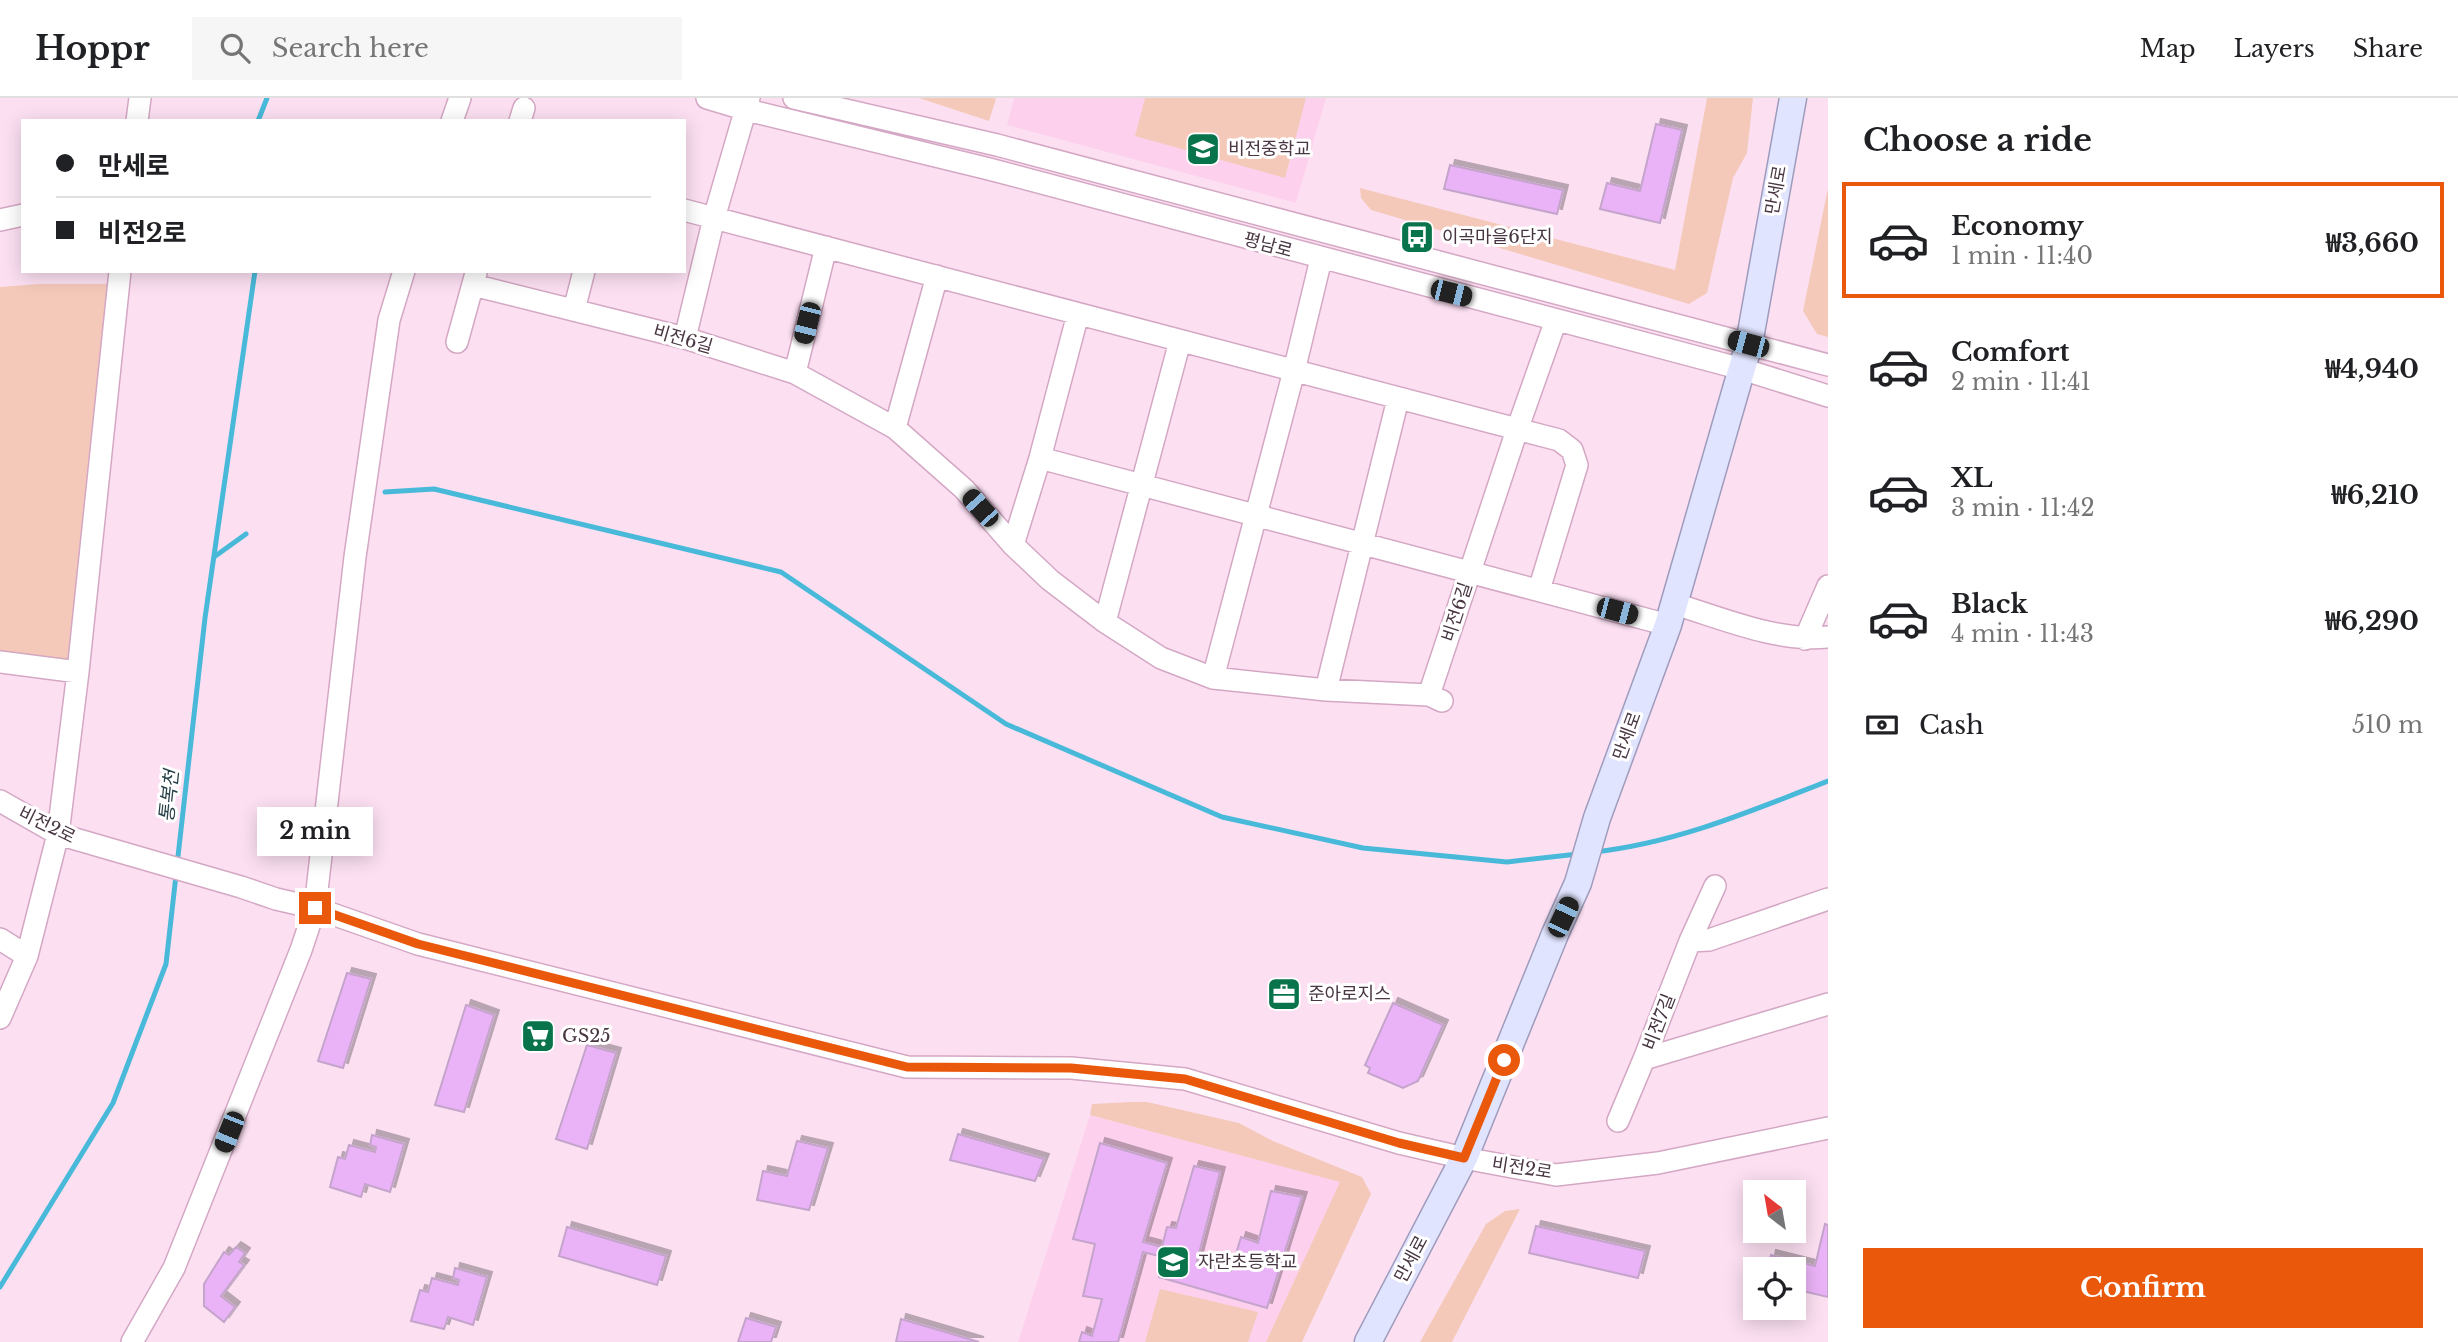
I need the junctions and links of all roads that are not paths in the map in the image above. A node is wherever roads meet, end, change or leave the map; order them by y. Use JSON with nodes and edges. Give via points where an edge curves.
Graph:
{"nodes":[{"id":1,"x":140,"y":98,"type":"edge"},
{"id":2,"x":460,"y":98,"type":"edge"},
{"id":3,"x":707,"y":98,"type":"edge"},
{"id":4,"x":794,"y":98,"type":"edge"},
{"id":5,"x":1793,"y":98,"type":"edge"},
{"id":6,"x":748,"y":104,"type":"edge"},
{"id":7,"x":137,"y":119,"type":"edge"},
{"id":8,"x":454,"y":119,"type":"edge"},
{"id":9,"x":686,"y":211,"type":"edge"},
{"id":10,"x":21,"y":215,"type":"edge"},
{"id":11,"x":714,"y":218,"type":"junction"},
{"id":12,"x":0,"y":220,"type":"edge"},
{"id":13,"x":826,"y":247,"type":"junction"},
{"id":14,"x":1321,"y":259,"type":"junction"},
{"id":15,"x":120,"y":273,"type":"edge"},
{"id":16,"x":403,"y":273,"type":"edge"},
{"id":17,"x":583,"y":273,"type":"edge"},
{"id":18,"x":937,"y":276,"type":"junction"},
{"id":19,"x":475,"y":278,"type":"edge"},
{"id":20,"x":574,"y":310,"type":"junction"},
{"id":21,"x":1078,"y":314,"type":"junction"},
{"id":22,"x":1556,"y":320,"type":"junction"},
{"id":23,"x":685,"y":338,"type":"junction"},
{"id":24,"x":1180,"y":341,"type":"junction"},
{"id":25,"x":457,"y":342,"type":"dead end"},
{"id":26,"x":1745,"y":357,"type":"junction"},
{"id":27,"x":1828,"y":365,"type":"edge"},
{"id":28,"x":1294,"y":371,"type":"junction"},
{"id":29,"x":795,"y":373,"type":"junction"},
{"id":30,"x":1828,"y":396,"type":"edge"},
{"id":31,"x":1398,"y":399,"type":"junction"},
{"id":32,"x":895,"y":428,"type":"junction"},
{"id":33,"x":1517,"y":430,"type":"junction"},
{"id":34,"x":1040,"y":457,"type":"junction"},
{"id":35,"x":1141,"y":484,"type":"junction"},
{"id":36,"x":1256,"y":515,"type":"junction"},
{"id":37,"x":1362,"y":543,"type":"junction"},
{"id":38,"x":1013,"y":545,"type":"junction"},
{"id":39,"x":1470,"y":572,"type":"junction"},
{"id":40,"x":1828,"y":586,"type":"edge"},
{"id":41,"x":1539,"y":590,"type":"junction"},
{"id":42,"x":1672,"y":614,"type":"junction"},
{"id":43,"x":1105,"y":622,"type":"junction"},
{"id":44,"x":1828,"y":637,"type":"edge"},
{"id":45,"x":1805,"y":639,"type":"junction"},
{"id":46,"x":0,"y":662,"type":"edge"},
{"id":47,"x":78,"y":672,"type":"junction"},
{"id":48,"x":1213,"y":678,"type":"junction"},
{"id":49,"x":1326,"y":690,"type":"junction"},
{"id":50,"x":0,"y":802,"type":"edge"},
{"id":51,"x":58,"y":834,"type":"junction"},
{"id":52,"x":1715,"y":886,"type":"dead end"},
{"id":53,"x":1828,"y":899,"type":"edge"},
{"id":54,"x":315,"y":908,"type":"junction"},
{"id":55,"x":0,"y":939,"type":"edge"},
{"id":56,"x":1690,"y":941,"type":"junction"},
{"id":57,"x":27,"y":956,"type":"junction"},
{"id":58,"x":1828,"y":1004,"type":"edge"},
{"id":59,"x":0,"y":1018,"type":"edge"},
{"id":60,"x":1644,"y":1059,"type":"junction"},
{"id":61,"x":1618,"y":1121,"type":"dead end"},
{"id":62,"x":1828,"y":1128,"type":"edge"},
{"id":63,"x":1464,"y":1158,"type":"junction"},
{"id":64,"x":131,"y":1342,"type":"edge"},
{"id":65,"x":1368,"y":1342,"type":"edge"}],
"edges":[{"from":1,"to":7,"type":"street"},
{"from":2,"to":8,"type":"street"},
{"from":3,"to":6,"type":"street","name":"평남로"},
{"from":4,"to":26,"type":"street","via":[[996,145]]},
{"from":5,"to":26,"type":"main road","name":"만세로"},
{"from":6,"to":11,"type":"street"},
{"from":6,"to":14,"type":"street","name":"평남로"},
{"from":9,"to":11,"type":"street"},
{"from":10,"to":12,"type":"street"},
{"from":11,"to":13,"type":"street"},
{"from":11,"to":23,"type":"street"},
{"from":13,"to":18,"type":"street"},
{"from":13,"to":29,"type":"street"},
{"from":14,"to":22,"type":"street","name":"평남로"},
{"from":14,"to":28,"type":"street"},
{"from":15,"to":47,"type":"street"},
{"from":16,"to":54,"type":"street","via":[[388,320],[355,557]]},
{"from":17,"to":20,"type":"street"},
{"from":18,"to":21,"type":"street"},
{"from":18,"to":32,"type":"street"},
{"from":19,"to":20,"type":"street","name":"비전6길"},
{"from":19,"to":25,"type":"street"},
{"from":20,"to":23,"type":"street","name":"비전6길"},
{"from":21,"to":24,"type":"street"},
{"from":21,"to":34,"type":"street"},
{"from":22,"to":26,"type":"street","name":"평남로"},
{"from":22,"to":33,"type":"street","name":"비전6길"},
{"from":23,"to":29,"type":"street","name":"비전6길"},
{"from":24,"to":28,"type":"street"},
{"from":24,"to":35,"type":"street"},
{"from":26,"to":27,"type":"street"},
{"from":26,"to":30,"type":"street","name":"평남로"},
{"from":26,"to":42,"type":"main road","name":"만세로"},
{"from":28,"to":31,"type":"street"},
{"from":28,"to":36,"type":"street"},
{"from":29,"to":32,"type":"street","name":"비전6길"},
{"from":31,"to":33,"type":"street"},
{"from":31,"to":37,"type":"street"},
{"from":32,"to":38,"type":"street","name":"비전6길","via":[[964,489]]},
{"from":33,"to":39,"type":"street","name":"비전6길"},
{"from":33,"to":41,"type":"street","via":[[1559,440],[1572,450],[1577,465]]},
{"from":34,"to":35,"type":"street"},
{"from":34,"to":38,"type":"street"},
{"from":35,"to":36,"type":"street"},
{"from":35,"to":43,"type":"street"},
{"from":36,"to":37,"type":"street"},
{"from":36,"to":48,"type":"street"},
{"from":37,"to":39,"type":"street"},
{"from":37,"to":49,"type":"street"},
{"from":38,"to":43,"type":"street","name":"비전6길"},
{"from":39,"to":41,"type":"street"},
{"from":39,"to":49,"type":"street","name":"비전6길","via":[[1436,698]]},
{"from":40,"to":45,"type":"street"},
{"from":41,"to":42,"type":"street"},
{"from":42,"to":45,"type":"street"},
{"from":42,"to":63,"type":"main road","name":"만세로","via":[[1597,818],[1578,883]]},
{"from":43,"to":48,"type":"street","name":"비전6길","via":[[1161,658]]},
{"from":44,"to":45,"type":"street"},
{"from":46,"to":47,"type":"street"},
{"from":47,"to":51,"type":"street"},
{"from":48,"to":49,"type":"street","name":"비전6길"},
{"from":50,"to":51,"type":"street","name":"비전2로"},
{"from":51,"to":54,"type":"street","name":"비전2로"},
{"from":51,"to":57,"type":"street"},
{"from":52,"to":56,"type":"street","name":"비전7길"},
{"from":53,"to":56,"type":"street","via":[[1709,940]]},
{"from":54,"to":63,"type":"street","name":"비전2로","via":[[418,944],[907,1067],[1071,1068],[1185,1079]]},
{"from":54,"to":64,"type":"street","via":[[174,1268]]},
{"from":55,"to":57,"type":"street"},
{"from":56,"to":60,"type":"street","name":"비전7길"},
{"from":57,"to":59,"type":"street"},
{"from":58,"to":60,"type":"street","name":"비전7길"},
{"from":60,"to":61,"type":"street"},
{"from":62,"to":63,"type":"street","name":"비전2로","via":[[1658,1163],[1556,1175]]},
{"from":63,"to":65,"type":"main road","name":"만세로"}]}
